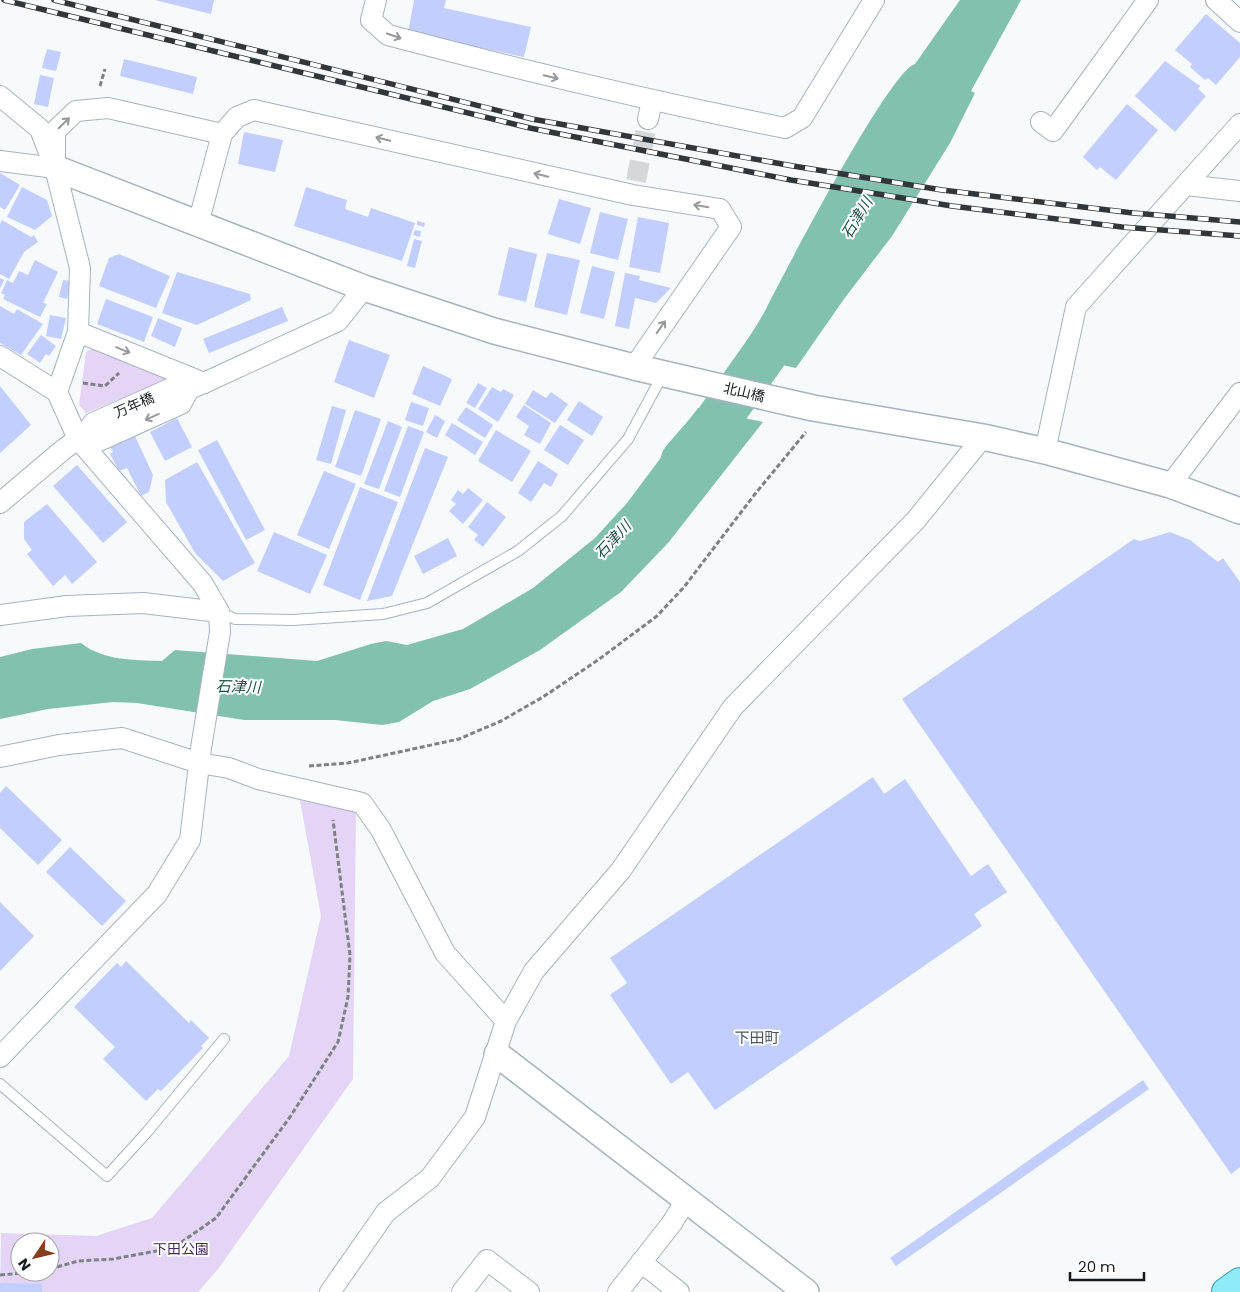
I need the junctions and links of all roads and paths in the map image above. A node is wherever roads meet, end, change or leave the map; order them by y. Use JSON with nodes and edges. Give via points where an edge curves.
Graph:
{"nodes":[{"id":1,"x":376,"y":0,"type":"edge"},
{"id":2,"x":874,"y":0,"type":"edge"},
{"id":3,"x":1148,"y":0,"type":"edge"},
{"id":4,"x":1216,"y":0,"type":"edge"},
{"id":5,"x":1240,"y":22,"type":"edge"},
{"id":6,"x":105,"y":68,"type":"dead end"},
{"id":7,"x":98,"y":92,"type":"dead end"},
{"id":8,"x":0,"y":96,"type":"edge"},
{"id":9,"x":1041,"y":122,"type":"dead end"},
{"id":10,"x":1240,"y":124,"type":"edge"},
{"id":11,"x":222,"y":134,"type":"junction"},
{"id":12,"x":0,"y":161,"type":"edge"},
{"id":13,"x":55,"y":168,"type":"junction"},
{"id":14,"x":1186,"y":185,"type":"junction"},
{"id":15,"x":1240,"y":191,"type":"edge"},
{"id":16,"x":198,"y":224,"type":"junction"},
{"id":17,"x":364,"y":288,"type":"junction"},
{"id":18,"x":78,"y":332,"type":"junction"},
{"id":19,"x":127,"y":352,"type":"junction"},
{"id":20,"x":0,"y":356,"type":"edge"},
{"id":21,"x":634,"y":367,"type":"junction"},
{"id":22,"x":670,"y":374,"type":"junction"},
{"id":23,"x":60,"y":384,"type":"junction"},
{"id":24,"x":189,"y":386,"type":"junction"},
{"id":25,"x":1240,"y":393,"type":"edge"},
{"id":26,"x":819,"y":408,"type":"junction"},
{"id":27,"x":86,"y":432,"type":"junction"},
{"id":28,"x":983,"y":437,"type":"junction"},
{"id":29,"x":1046,"y":452,"type":"junction"},
{"id":30,"x":1170,"y":485,"type":"junction"},
{"id":31,"x":0,"y":503,"type":"edge"},
{"id":32,"x":1240,"y":511,"type":"edge"},
{"id":33,"x":0,"y":615,"type":"edge"},
{"id":34,"x":220,"y":622,"type":"junction"},
{"id":35,"x":200,"y":755,"type":"junction"},
{"id":36,"x":0,"y":757,"type":"edge"},
{"id":37,"x":305,"y":767,"type":"dead end"},
{"id":38,"x":330,"y":794,"type":"junction"},
{"id":39,"x":506,"y":1021,"type":"junction"},
{"id":40,"x":224,"y":1039,"type":"dead end"},
{"id":41,"x":496,"y":1054,"type":"junction"},
{"id":42,"x":0,"y":1057,"type":"edge"},
{"id":43,"x":0,"y":1084,"type":"edge"},
{"id":44,"x":686,"y":1200,"type":"junction"},
{"id":45,"x":640,"y":1262,"type":"junction"},
{"id":46,"x":60,"y":1266,"type":"edge"},
{"id":47,"x":1240,"y":1282,"type":"edge"},
{"id":48,"x":330,"y":1292,"type":"edge"},
{"id":49,"x":462,"y":1292,"type":"edge"},
{"id":50,"x":529,"y":1292,"type":"edge"},
{"id":51,"x":618,"y":1292,"type":"edge"},
{"id":52,"x":679,"y":1292,"type":"edge"},
{"id":53,"x":806,"y":1292,"type":"edge"},
{"id":54,"x":1226,"y":1292,"type":"edge"}],
"edges":[{"from":1,"to":2,"type":"street","one_way":true,"via":[[371,20],[388,35],[650,110],[784,128],[802,118]]},
{"from":3,"to":9,"type":"street","via":[[1053,131]]},
{"from":4,"to":5,"type":"street"},
{"from":6,"to":7,"type":"path"},
{"from":8,"to":13,"type":"street","via":[[40,129]]},
{"from":10,"to":14,"type":"street"},
{"from":13,"to":11,"type":"street","one_way":true,"via":[[56,131],[76,111],[108,108]]},
{"from":11,"to":16,"type":"street"},
{"from":21,"to":11,"type":"street","one_way":true,"via":[[731,226],[720,209],[634,188],[254,110],[237,117]]},
{"from":12,"to":13,"type":"street"},
{"from":13,"to":16,"type":"street","name":"北山橋"},
{"from":13,"to":18,"type":"street","via":[[80,268]]},
{"from":14,"to":15,"type":"street"},
{"from":14,"to":29,"type":"street","via":[[1076,306]]},
{"from":16,"to":17,"type":"street","name":"北山橋"},
{"from":17,"to":21,"type":"street","name":"北山橋","via":[[494,330]]},
{"from":17,"to":24,"type":"street","via":[[338,321]]},
{"from":18,"to":19,"type":"street","one_way":true},
{"from":18,"to":23,"type":"street"},
{"from":19,"to":23,"type":"path","via":[[120,372],[105,386]]},
{"from":19,"to":24,"type":"street"},
{"from":20,"to":23,"type":"street"},
{"from":21,"to":22,"type":"street","name":"北山橋"},
{"from":22,"to":26,"type":"street","name":"北山橋"},
{"from":22,"to":34,"type":"lane","via":[[628,439],[562,516],[518,551],[426,603],[383,614]]},
{"from":23,"to":27,"type":"street"},
{"from":24,"to":27,"type":"street","via":[[181,404],[100,441]]},
{"from":25,"to":30,"type":"street"},
{"from":26,"to":28,"type":"street","name":"北山橋"},
{"from":26,"to":37,"type":"path","via":[[684,587],[656,616],[598,660],[501,721],[459,739],[348,763]]},
{"from":27,"to":31,"type":"street"},
{"from":27,"to":34,"type":"street","via":[[203,584]]},
{"from":28,"to":29,"type":"street","name":"北山橋"},
{"from":28,"to":39,"type":"street","via":[[916,520],[733,707],[621,870],[534,971]]},
{"from":29,"to":30,"type":"street","name":"北山橋"},
{"from":30,"to":32,"type":"street","name":"北山橋"},
{"from":33,"to":34,"type":"street","via":[[67,606],[144,603]]},
{"from":34,"to":35,"type":"street"},
{"from":35,"to":36,"type":"street","via":[[122,738],[59,745]]},
{"from":35,"to":38,"type":"street","via":[[258,780]]},
{"from":35,"to":42,"type":"street","via":[[190,840],[158,894]]},
{"from":38,"to":39,"type":"street","via":[[362,803],[380,830],[445,953]]},
{"from":38,"to":46,"type":"path","via":[[350,954],[348,997],[338,1042],[290,1117],[216,1218],[173,1248]]},
{"from":39,"to":41,"type":"street"},
{"from":40,"to":43,"type":"lane","via":[[107,1176]]},
{"from":41,"to":44,"type":"street"},
{"from":41,"to":48,"type":"street","via":[[475,1117],[430,1178],[386,1212]]},
{"from":44,"to":45,"type":"street"},
{"from":44,"to":53,"type":"street"},
{"from":45,"to":51,"type":"street"},
{"from":45,"to":52,"type":"street"},
{"from":47,"to":54,"type":"main road"},
{"from":49,"to":50,"type":"street","via":[[487,1260]]}]}
